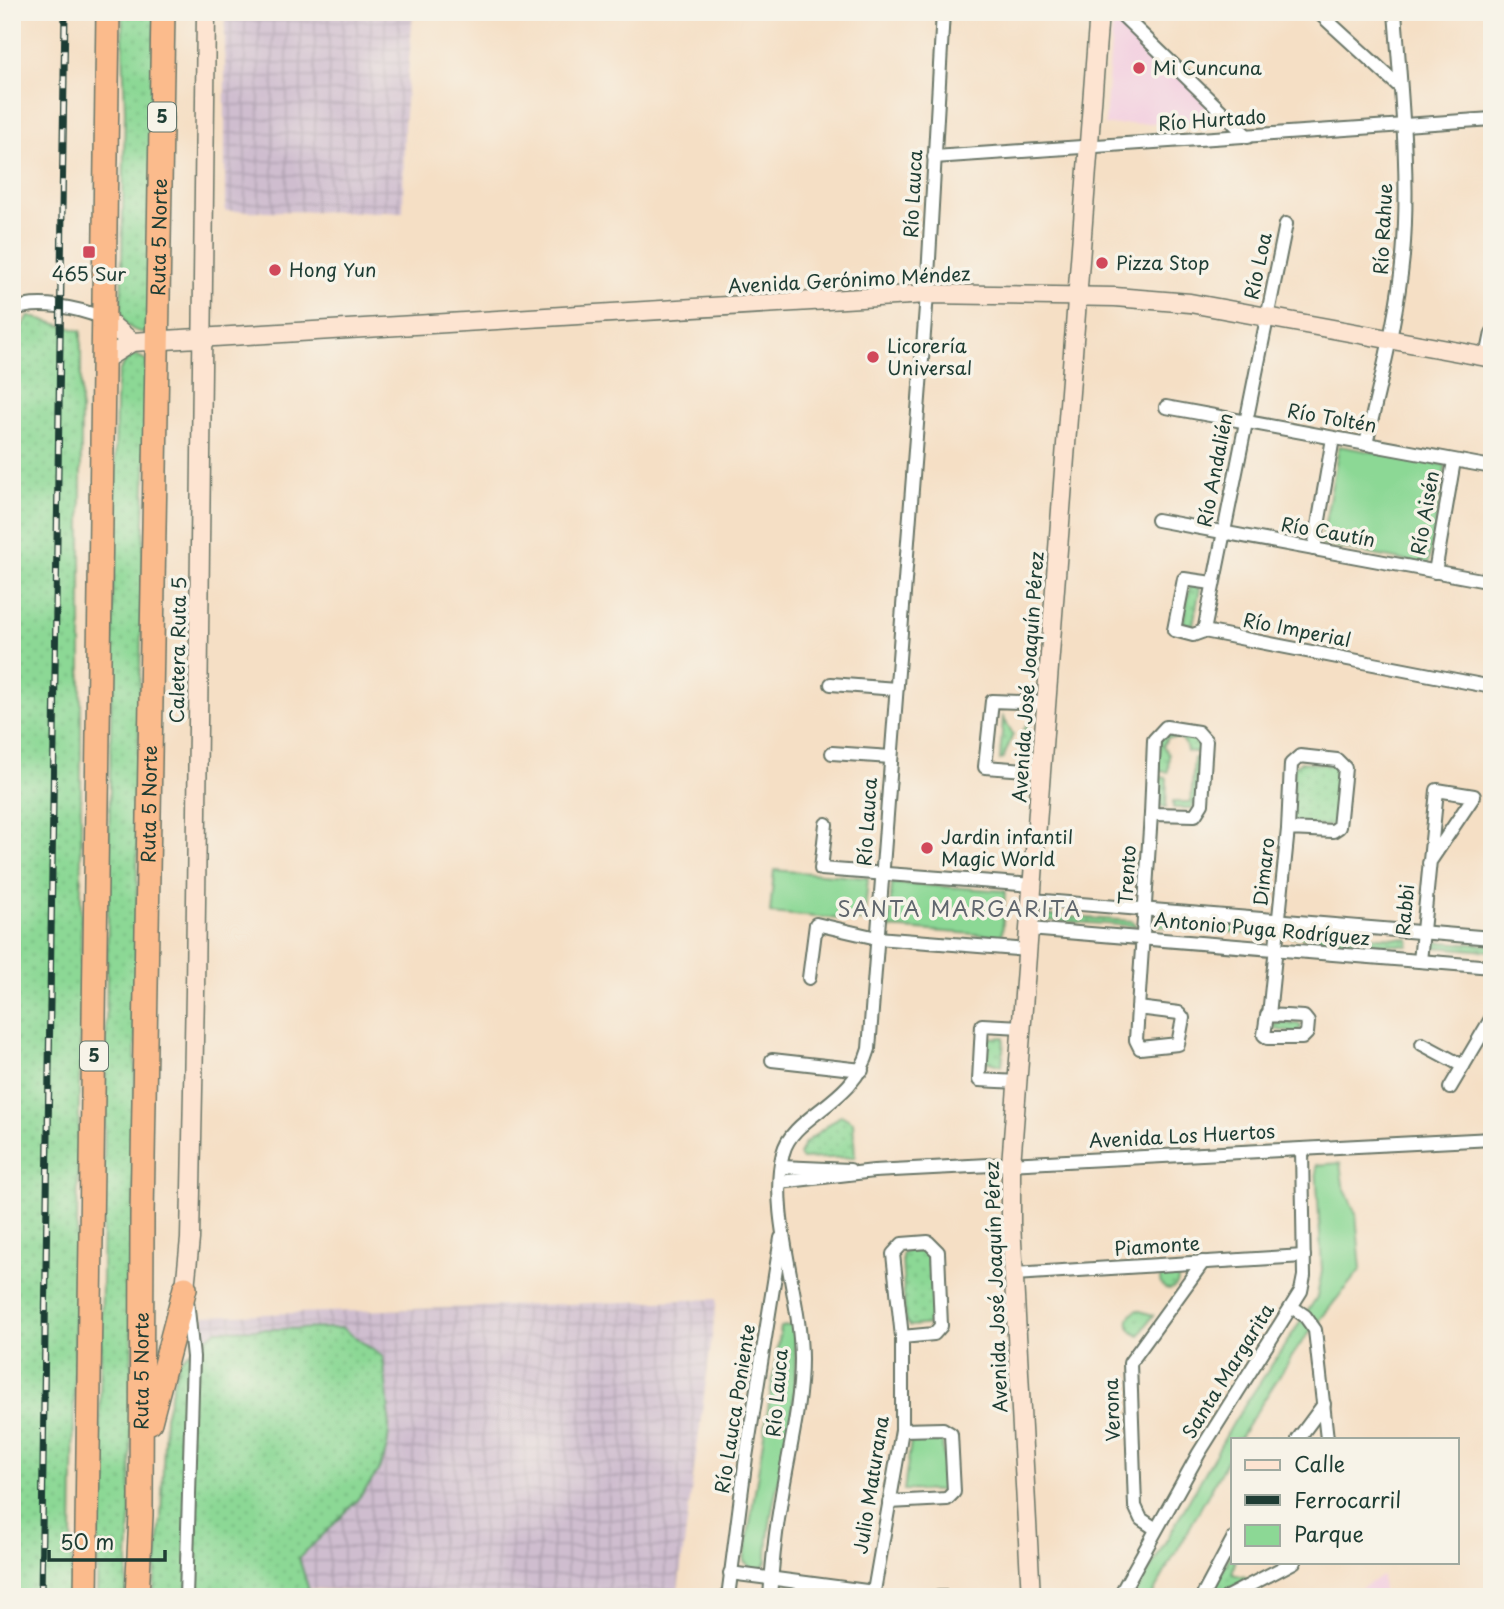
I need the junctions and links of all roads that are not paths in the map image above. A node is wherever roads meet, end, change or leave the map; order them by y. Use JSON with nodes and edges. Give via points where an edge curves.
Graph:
{"nodes":[{"id":1,"x":108,"y":12,"type":"edge"},
{"id":2,"x":163,"y":12,"type":"edge"},
{"id":3,"x":206,"y":12,"type":"edge"},
{"id":4,"x":943,"y":12,"type":"edge"},
{"id":5,"x":1099,"y":12,"type":"edge"},
{"id":6,"x":1119,"y":12,"type":"edge"},
{"id":7,"x":1318,"y":12,"type":"edge"},
{"id":8,"x":1395,"y":12,"type":"edge"},
{"id":9,"x":1400,"y":87,"type":"junction"},
{"id":10,"x":1492,"y":119,"type":"edge"},
{"id":11,"x":1402,"y":127,"type":"junction"},
{"id":12,"x":1248,"y":137,"type":"junction"},
{"id":13,"x":1089,"y":148,"type":"junction"},
{"id":14,"x":934,"y":157,"type":"junction"},
{"id":15,"x":1286,"y":224,"type":"dead end"},
{"id":16,"x":926,"y":294,"type":"junction"},
{"id":17,"x":1078,"y":296,"type":"junction"},
{"id":18,"x":12,"y":310,"type":"edge"},
{"id":19,"x":1267,"y":316,"type":"junction"},
{"id":20,"x":103,"y":318,"type":"junction"},
{"id":21,"x":1492,"y":333,"type":"edge"},
{"id":22,"x":203,"y":338,"type":"junction"},
{"id":23,"x":1390,"y":339,"type":"junction"},
{"id":24,"x":159,"y":341,"type":"junction"},
{"id":25,"x":132,"y":342,"type":"junction"},
{"id":26,"x":1489,"y":357,"type":"edge"},
{"id":27,"x":103,"y":361,"type":"junction"},
{"id":28,"x":1166,"y":407,"type":"dead end"},
{"id":29,"x":1244,"y":422,"type":"junction"},
{"id":30,"x":1333,"y":438,"type":"junction"},
{"id":31,"x":1366,"y":444,"type":"junction"},
{"id":32,"x":1454,"y":460,"type":"junction"},
{"id":33,"x":1492,"y":467,"type":"edge"},
{"id":34,"x":1157,"y":520,"type":"dead end"},
{"id":35,"x":1222,"y":532,"type":"junction"},
{"id":36,"x":1314,"y":549,"type":"junction"},
{"id":37,"x":1435,"y":572,"type":"junction"},
{"id":38,"x":1492,"y":582,"type":"edge"},
{"id":39,"x":1212,"y":583,"type":"junction"},
{"id":40,"x":1204,"y":631,"type":"junction"},
{"id":41,"x":831,"y":684,"type":"dead end"},
{"id":42,"x":1492,"y":687,"type":"edge"},
{"id":43,"x":896,"y":689,"type":"junction"},
{"id":44,"x":1046,"y":703,"type":"junction"},
{"id":45,"x":832,"y":752,"type":"dead end"},
{"id":46,"x":891,"y":757,"type":"junction"},
{"id":47,"x":1041,"y":771,"type":"junction"},
{"id":48,"x":1151,"y":814,"type":"junction"},
{"id":49,"x":826,"y":824,"type":"dead end"},
{"id":50,"x":1288,"y":829,"type":"junction"},
{"id":51,"x":1429,"y":863,"type":"junction"},
{"id":52,"x":882,"y":874,"type":"junction"},
{"id":53,"x":1032,"y":892,"type":"junction"},
{"id":54,"x":1144,"y":909,"type":"junction"},
{"id":55,"x":1279,"y":920,"type":"junction"},
{"id":56,"x":1029,"y":929,"type":"junction"},
{"id":57,"x":1423,"y":932,"type":"junction"},
{"id":58,"x":877,"y":938,"type":"junction"},
{"id":59,"x":1492,"y":938,"type":"edge"},
{"id":60,"x":1143,"y":939,"type":"junction"},
{"id":61,"x":1276,"y":949,"type":"junction"},
{"id":62,"x":1028,"y":950,"type":"junction"},
{"id":63,"x":1420,"y":961,"type":"junction"},
{"id":64,"x":1492,"y":967,"type":"edge"},
{"id":65,"x":809,"y":978,"type":"dead end"},
{"id":66,"x":1138,"y":1008,"type":"junction"},
{"id":67,"x":1269,"y":1015,"type":"dead end"},
{"id":68,"x":1492,"y":1017,"type":"edge"},
{"id":69,"x":1022,"y":1027,"type":"junction"},
{"id":70,"x":1422,"y":1044,"type":"dead end"},
{"id":71,"x":772,"y":1060,"type":"dead end"},
{"id":72,"x":1463,"y":1066,"type":"junction"},
{"id":73,"x":862,"y":1070,"type":"junction"},
{"id":74,"x":1018,"y":1082,"type":"junction"},
{"id":75,"x":1450,"y":1088,"type":"dead end"},
{"id":76,"x":1492,"y":1139,"type":"edge"},
{"id":77,"x":1302,"y":1149,"type":"junction"},
{"id":78,"x":1011,"y":1164,"type":"junction"},
{"id":79,"x":781,"y":1167,"type":"junction"},
{"id":80,"x":874,"y":1171,"type":"junction"},
{"id":81,"x":780,"y":1182,"type":"junction"},
{"id":82,"x":783,"y":1227,"type":"junction"},
{"id":83,"x":1304,"y":1256,"type":"junction"},
{"id":84,"x":1203,"y":1262,"type":"junction"},
{"id":85,"x":1014,"y":1274,"type":"junction"},
{"id":86,"x":185,"y":1288,"type":"junction"},
{"id":87,"x":1292,"y":1307,"type":"junction"},
{"id":88,"x":902,"y":1337,"type":"junction"},
{"id":89,"x":1324,"y":1404,"type":"junction"},
{"id":90,"x":902,"y":1430,"type":"junction"},
{"id":91,"x":1299,"y":1438,"type":"edge"},
{"id":92,"x":1327,"y":1438,"type":"edge"},
{"id":93,"x":140,"y":1487,"type":"junction"},
{"id":94,"x":889,"y":1502,"type":"junction"},
{"id":95,"x":1156,"y":1529,"type":"junction"},
{"id":96,"x":1231,"y":1543,"type":"edge"},
{"id":97,"x":1283,"y":1564,"type":"edge"},
{"id":98,"x":730,"y":1573,"type":"junction"},
{"id":99,"x":772,"y":1578,"type":"junction"},
{"id":100,"x":873,"y":1594,"type":"edge"},
{"id":101,"x":86,"y":1597,"type":"edge"},
{"id":102,"x":137,"y":1597,"type":"edge"},
{"id":103,"x":186,"y":1597,"type":"edge"},
{"id":104,"x":728,"y":1597,"type":"edge"},
{"id":105,"x":770,"y":1597,"type":"edge"},
{"id":106,"x":939,"y":1597,"type":"edge"},
{"id":107,"x":960,"y":1597,"type":"edge"},
{"id":108,"x":1031,"y":1597,"type":"edge"},
{"id":109,"x":1119,"y":1597,"type":"edge"},
{"id":110,"x":1202,"y":1597,"type":"edge"},
{"id":111,"x":1227,"y":1597,"type":"edge"}],
"edges":[{"from":1,"to":20,"type":"highway","number":"5"},
{"from":2,"to":24,"type":"highway","name":"Ruta 5 Norte","number":"5"},
{"from":3,"to":22,"type":"main road","name":"Caletera Ruta 5"},
{"from":4,"to":14,"type":"street","name":"Río Lauca"},
{"from":5,"to":13,"type":"main road","name":"Avenida José Joaquín Pérez"},
{"from":6,"to":12,"type":"street"},
{"from":7,"to":9,"type":"street"},
{"from":8,"to":9,"type":"street","name":"Río Rahue"},
{"from":9,"to":11,"type":"street","name":"Río Rahue"},
{"from":10,"to":11,"type":"street","name":"Río Hurtado"},
{"from":11,"to":12,"type":"street","name":"Río Hurtado"},
{"from":11,"to":23,"type":"street","name":"Río Rahue","via":[[1405,226]]},
{"from":12,"to":13,"type":"street","name":"Río Hurtado"},
{"from":13,"to":14,"type":"street","name":"Río Hurtado"},
{"from":13,"to":17,"type":"main road","name":"Avenida José Joaquín Pérez"},
{"from":14,"to":16,"type":"street","name":"Río Lauca"},
{"from":15,"to":19,"type":"street","name":"Río Loa"},
{"from":16,"to":17,"type":"main road","name":"Avenida Gerónimo Méndez"},
{"from":16,"to":22,"type":"main road","name":"Avenida Gerónimo Méndez"},
{"from":16,"to":43,"type":"street","name":"Río Lauca"},
{"from":17,"to":19,"type":"main road","name":"Avenida Gerónimo Méndez","via":[[1190,303]]},
{"from":17,"to":44,"type":"main road","name":"Avenida José Joaquín Pérez"},
{"from":18,"to":20,"type":"street","via":[[61,308]]},
{"from":19,"to":23,"type":"main road","name":"Avenida Gerónimo Méndez"},
{"from":19,"to":29,"type":"street","name":"Río Andalién"},
{"from":20,"to":25,"type":"main road"},
{"from":20,"to":27,"type":"highway","number":"5"},
{"from":21,"to":26,"type":"street"},
{"from":22,"to":24,"type":"main road","name":"Avenida Gerónimo Méndez"},
{"from":22,"to":86,"type":"main road","name":"Caletera Ruta 5","via":[[190,1238]]},
{"from":23,"to":26,"type":"main road","name":"Avenida Gerónimo Méndez"},
{"from":23,"to":31,"type":"street","name":"Río Rahue"},
{"from":24,"to":25,"type":"main road","name":"Avenida Gerónimo Méndez"},
{"from":24,"to":93,"type":"highway","name":"Ruta 5 Norte","number":"5"},
{"from":25,"to":27,"type":"main road"},
{"from":27,"to":101,"type":"highway","number":"5"},
{"from":28,"to":29,"type":"street","name":"Río Toltén"},
{"from":29,"to":30,"type":"street","name":"Río Toltén"},
{"from":29,"to":35,"type":"street","name":"Río Andalién"},
{"from":30,"to":31,"type":"street","name":"Río Toltén"},
{"from":30,"to":36,"type":"street"},
{"from":31,"to":32,"type":"street","name":"Río Toltén"},
{"from":32,"to":33,"type":"street","name":"Río Toltén"},
{"from":32,"to":37,"type":"street","name":"Río Aisén"},
{"from":34,"to":35,"type":"street","name":"Río Cautín"},
{"from":35,"to":36,"type":"street","name":"Río Cautín"},
{"from":35,"to":39,"type":"street","name":"Río Andalién"},
{"from":36,"to":37,"type":"street","name":"Río Cautín"},
{"from":37,"to":38,"type":"street","name":"Río Cautín"},
{"from":39,"to":40,"type":"street","name":"Río Andalién"},
{"from":39,"to":40,"type":"street","name":"Río Imperial","via":[[1184,579],[1174,630],[1193,635]]},
{"from":40,"to":42,"type":"street","name":"Río Imperial"},
{"from":41,"to":43,"type":"street"},
{"from":43,"to":46,"type":"street","name":"Río Lauca"},
{"from":44,"to":47,"type":"main road","name":"Avenida José Joaquín Pérez"},
{"from":44,"to":47,"type":"street","via":[[992,701],[985,767]]},
{"from":45,"to":46,"type":"street"},
{"from":46,"to":52,"type":"street","name":"Río Lauca"},
{"from":47,"to":53,"type":"main road","name":"Avenida José Joaquín Pérez"},
{"from":48,"to":48,"type":"street","name":"Trento","via":[[1156,735],[1166,727],[1198,732],[1206,741],[1200,808],[1191,815]]},
{"from":48,"to":54,"type":"street","name":"Trento"},
{"from":49,"to":52,"type":"street","name":"Antonio Puga Rodríguez","via":[[821,869]]},
{"from":50,"to":50,"type":"street","name":"Dimaro","via":[[1333,831],[1339,827],[1345,768],[1338,760],[1300,755],[1291,764]]},
{"from":50,"to":55,"type":"street","name":"Dimaro"},
{"from":51,"to":51,"type":"street","name":"Rabbi","via":[[1444,840],[1474,796],[1437,790]]},
{"from":51,"to":57,"type":"street","name":"Rabbi"},
{"from":52,"to":53,"type":"street","name":"Antonio Puga Rodríguez"},
{"from":52,"to":58,"type":"street","name":"Río Lauca"},
{"from":53,"to":54,"type":"street","name":"Antonio Puga Rodríguez"},
{"from":53,"to":56,"type":"main road","name":"Avenida José Joaquín Pérez"},
{"from":54,"to":55,"type":"street","name":"Antonio Puga Rodríguez"},
{"from":54,"to":60,"type":"street","name":"Trento"},
{"from":55,"to":57,"type":"street","name":"Antonio Puga Rodríguez"},
{"from":55,"to":61,"type":"street","name":"Dimaro"},
{"from":56,"to":60,"type":"street","name":"Antonio Puga Rodríguez"},
{"from":56,"to":62,"type":"main road","name":"Avenida José Joaquín Pérez"},
{"from":57,"to":59,"type":"street","name":"Antonio Puga Rodríguez"},
{"from":57,"to":63,"type":"street","name":"Rabbi"},
{"from":58,"to":62,"type":"street"},
{"from":58,"to":65,"type":"street","via":[[816,924]]},
{"from":58,"to":73,"type":"street","name":"Río Lauca","via":[[869,1049]]},
{"from":60,"to":61,"type":"street","name":"Antonio Puga Rodríguez"},
{"from":60,"to":66,"type":"street","name":"Trento"},
{"from":61,"to":63,"type":"street","name":"Antonio Puga Rodríguez"},
{"from":61,"to":67,"type":"street","name":"Dimaro"},
{"from":62,"to":69,"type":"main road","name":"Avenida José Joaquín Pérez"},
{"from":63,"to":64,"type":"street","name":"Antonio Puga Rodríguez"},
{"from":66,"to":66,"type":"street","name":"Trento","via":[[1136,1040],[1140,1048],[1178,1044],[1183,1018],[1179,1013]]},
{"from":68,"to":72,"type":"street"},
{"from":69,"to":74,"type":"main road","name":"Avenida José Joaquín Pérez"},
{"from":69,"to":74,"type":"street","via":[[982,1025],[979,1080]]},
{"from":70,"to":72,"type":"street"},
{"from":71,"to":73,"type":"street"},
{"from":72,"to":75,"type":"street"},
{"from":73,"to":79,"type":"street","name":"Río Lauca","via":[[848,1089],[794,1132],[783,1151]]},
{"from":74,"to":78,"type":"main road","name":"Avenida José Joaquín Pérez"},
{"from":76,"to":77,"type":"street","name":"Avenida Los Huertos"},
{"from":77,"to":78,"type":"street","name":"Avenida Los Huertos"},
{"from":77,"to":83,"type":"street","name":"Santa Margarita"},
{"from":78,"to":80,"type":"street","name":"Avenida Los Huertos"},
{"from":78,"to":85,"type":"main road","name":"Avenida José Joaquín Pérez"},
{"from":79,"to":80,"type":"street","name":"Avenida Los Huertos"},
{"from":79,"to":81,"type":"street","name":"Río Lauca"},
{"from":80,"to":81,"type":"street","name":"Avenida Los Huertos"},
{"from":81,"to":82,"type":"street","name":"Río Lauca"},
{"from":82,"to":98,"type":"street","name":"Río Lauca Poniente"},
{"from":82,"to":99,"type":"street","name":"Río Lauca","via":[[801,1364]]},
{"from":83,"to":84,"type":"street","name":"Piamonte"},
{"from":83,"to":87,"type":"street","name":"Santa Margarita","via":[[1303,1284]]},
{"from":84,"to":85,"type":"street","name":"Piamonte"},
{"from":84,"to":95,"type":"street","name":"Verona","via":[[1130,1363],[1135,1506],[1141,1519]]},
{"from":85,"to":108,"type":"main road","name":"Avenida José Joaquín Pérez"},
{"from":86,"to":93,"type":"highway","via":[[155,1397]]},
{"from":86,"to":103,"type":"street","via":[[194,1357]]},
{"from":87,"to":89,"type":"street","via":[[1315,1330]]},
{"from":87,"to":95,"type":"street","name":"Santa Margarita"},
{"from":88,"to":88,"type":"street","name":"Julio Maturana","via":[[893,1254],[902,1244],[928,1242],[937,1252],[941,1326],[934,1334]]},
{"from":88,"to":90,"type":"street","name":"Julio Maturana"},
{"from":89,"to":91,"type":"street"},
{"from":89,"to":92,"type":"street"},
{"from":90,"to":94,"type":"street","name":"Julio Maturana"},
{"from":90,"to":94,"type":"street","via":[[943,1429],[951,1434],[954,1492],[947,1499]]},
{"from":93,"to":102,"type":"highway","name":"Ruta 5 Norte","number":"5"},
{"from":94,"to":100,"type":"street","name":"Julio Maturana"},
{"from":95,"to":109,"type":"street","name":"Santa Margarita"},
{"from":96,"to":110,"type":"street"},
{"from":97,"to":111,"type":"street"},
{"from":98,"to":99,"type":"street"},
{"from":98,"to":104,"type":"street","name":"Río Lauca Poniente"},
{"from":99,"to":100,"type":"street"},
{"from":99,"to":105,"type":"street","name":"Río Lauca"},
{"from":106,"to":107,"type":"street"}]}
